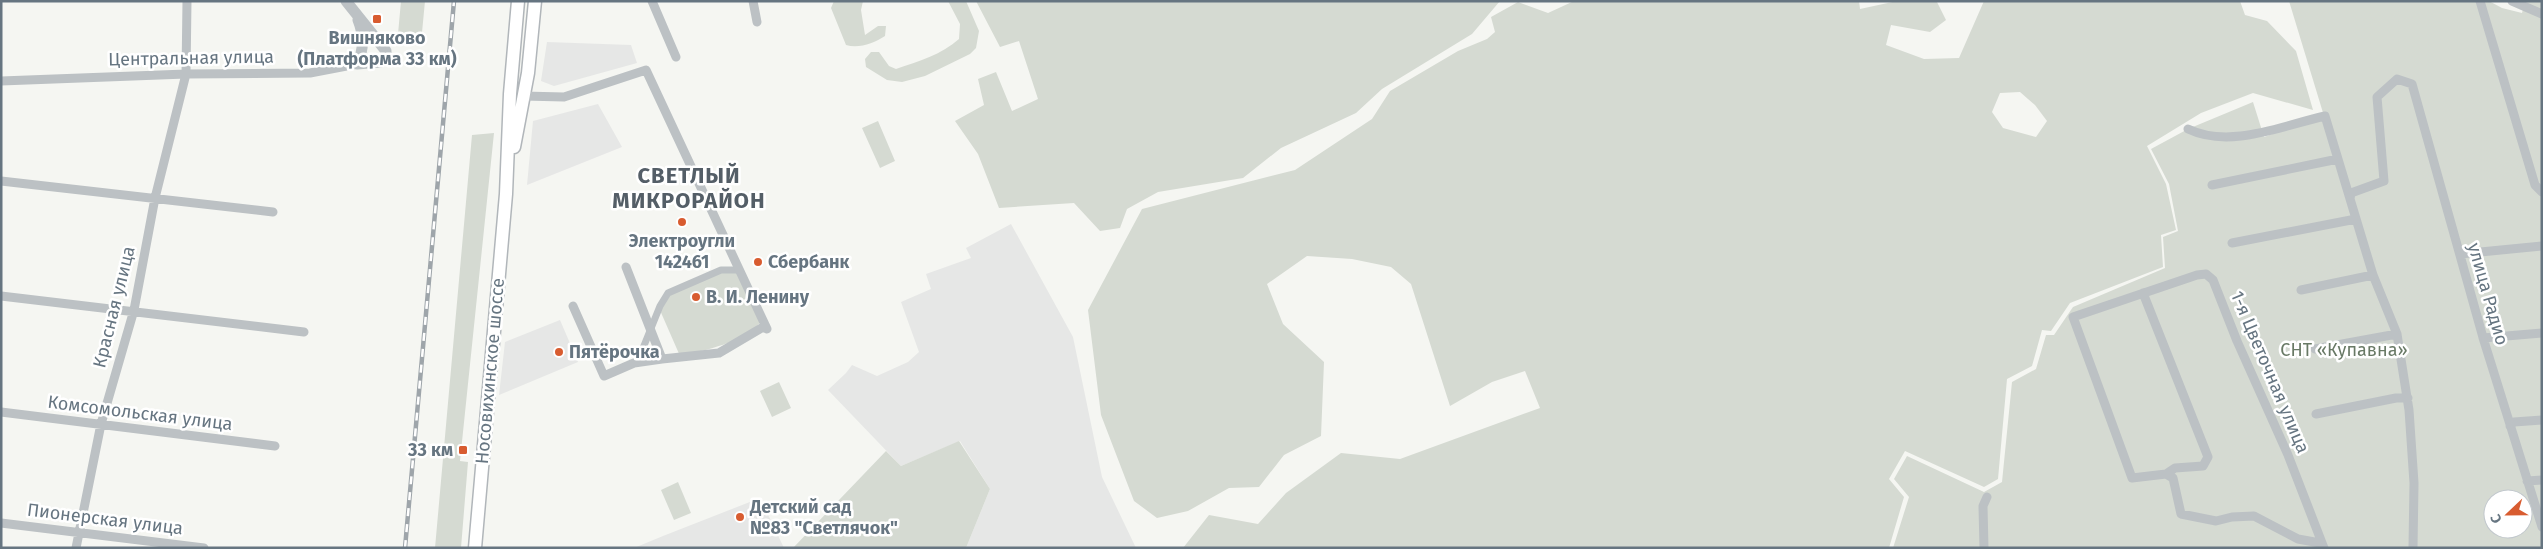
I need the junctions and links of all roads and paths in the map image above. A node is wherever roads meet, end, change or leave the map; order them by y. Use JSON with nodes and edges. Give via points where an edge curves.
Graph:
{"nodes":[{"id":1,"x":187,"y":1,"type":"edge"},
{"id":2,"x":518,"y":1,"type":"edge"},
{"id":3,"x":535,"y":1,"type":"edge"},
{"id":4,"x":652,"y":1,"type":"edge"},
{"id":5,"x":753,"y":1,"type":"edge"},
{"id":6,"x":2480,"y":1,"type":"edge"},
{"id":7,"x":2512,"y":1,"type":"edge"},
{"id":8,"x":349,"y":6,"type":"edge"},
{"id":9,"x":2542,"y":14,"type":"edge"},
{"id":10,"x":757,"y":22,"type":"dead end"},
{"id":11,"x":676,"y":57,"type":"dead end"},
{"id":12,"x":357,"y":64,"type":"junction"},
{"id":13,"x":186,"y":74,"type":"junction"},
{"id":14,"x":1,"y":81,"type":"edge"},
{"id":15,"x":510,"y":94,"type":"junction"},
{"id":16,"x":523,"y":96,"type":"junction"},
{"id":17,"x":2188,"y":128,"type":"dead end"},
{"id":18,"x":2338,"y":159,"type":"junction"},
{"id":19,"x":1,"y":181,"type":"edge"},
{"id":20,"x":2212,"y":185,"type":"dead end"},
{"id":21,"x":2542,"y":192,"type":"edge"},
{"id":22,"x":506,"y":194,"type":"junction"},
{"id":23,"x":155,"y":198,"type":"junction"},
{"id":24,"x":2350,"y":199,"type":"junction"},
{"id":25,"x":274,"y":212,"type":"dead end"},
{"id":26,"x":2356,"y":219,"type":"junction"},
{"id":27,"x":2232,"y":243,"type":"dead end"},
{"id":28,"x":2542,"y":246,"type":"edge"},
{"id":29,"x":2460,"y":254,"type":"junction"},
{"id":30,"x":626,"y":267,"type":"dead end"},
{"id":31,"x":739,"y":270,"type":"junction"},
{"id":32,"x":2373,"y":275,"type":"junction"},
{"id":33,"x":2301,"y":290,"type":"dead end"},
{"id":34,"x":2143,"y":293,"type":"junction"},
{"id":35,"x":1,"y":296,"type":"edge"},
{"id":36,"x":573,"y":306,"type":"dead end"},
{"id":37,"x":134,"y":310,"type":"junction"},
{"id":38,"x":651,"y":329,"type":"junction"},
{"id":39,"x":304,"y":332,"type":"dead end"},
{"id":40,"x":2542,"y":333,"type":"edge"},
{"id":41,"x":2397,"y":334,"type":"junction"},
{"id":42,"x":2483,"y":338,"type":"junction"},
{"id":43,"x":2315,"y":349,"type":"dead end"},
{"id":44,"x":662,"y":359,"type":"junction"},
{"id":45,"x":637,"y":363,"type":"junction"},
{"id":46,"x":2408,"y":398,"type":"junction"},
{"id":47,"x":1,"y":412,"type":"edge"},
{"id":48,"x":2316,"y":414,"type":"dead end"},
{"id":49,"x":2542,"y":420,"type":"edge"},
{"id":50,"x":101,"y":424,"type":"junction"},
{"id":51,"x":2510,"y":426,"type":"junction"},
{"id":52,"x":276,"y":446,"type":"dead end"},
{"id":53,"x":2166,"y":474,"type":"junction"},
{"id":54,"x":2542,"y":480,"type":"edge"},
{"id":55,"x":2528,"y":481,"type":"junction"},
{"id":56,"x":1987,"y":497,"type":"dead end"},
{"id":57,"x":1,"y":523,"type":"edge"},
{"id":58,"x":2542,"y":527,"type":"edge"},
{"id":59,"x":78,"y":532,"type":"junction"},
{"id":60,"x":2322,"y":546,"type":"edge"},
{"id":61,"x":76,"y":548,"type":"edge"},
{"id":62,"x":204,"y":548,"type":"edge"},
{"id":63,"x":475,"y":548,"type":"edge"},
{"id":64,"x":1984,"y":548,"type":"edge"},
{"id":65,"x":2413,"y":548,"type":"edge"}],
"edges":[{"from":1,"to":13,"type":"street","name":"Красная улица"},
{"from":2,"to":15,"type":"main road","name":"Носовихинское шоссе"},
{"from":3,"to":16,"type":"main road","name":"Носовихинское шоссе"},
{"from":4,"to":11,"type":"street"},
{"from":5,"to":10,"type":"street"},
{"from":6,"to":21,"type":"street","via":[[2534,185]]},
{"from":7,"to":9,"type":"street"},
{"from":8,"to":12,"type":"street","via":[[359,24],[362,40]]},
{"from":8,"to":12,"type":"street","name":"Центральная улица","via":[[386,51],[381,62]]},
{"from":12,"to":13,"type":"street","name":"Центральная улица","via":[[310,73]]},
{"from":13,"to":14,"type":"street","name":"Центральная улица"},
{"from":13,"to":23,"type":"street","name":"Красная улица"},
{"from":15,"to":16,"type":"street"},
{"from":15,"to":22,"type":"main road","name":"Носовихинское шоссе"},
{"from":16,"to":22,"type":"main road","name":"Носовихинское шоссе"},
{"from":16,"to":31,"type":"street","via":[[564,97],[646,70]]},
{"from":17,"to":18,"type":"street","via":[[2207,136],[2234,138],[2325,116]]},
{"from":18,"to":20,"type":"street"},
{"from":18,"to":24,"type":"street"},
{"from":19,"to":23,"type":"street"},
{"from":22,"to":63,"type":"main road","name":"Носовихинское шоссе"},
{"from":23,"to":25,"type":"street"},
{"from":23,"to":37,"type":"street","name":"Красная улица"},
{"from":24,"to":26,"type":"street"},
{"from":24,"to":29,"type":"street","name":"улица Радио","via":[[2351,193],[2384,181],[2377,97],[2397,80],[2412,84]]},
{"from":26,"to":27,"type":"street"},
{"from":26,"to":32,"type":"street"},
{"from":28,"to":29,"type":"street"},
{"from":29,"to":42,"type":"street","name":"улица Радио"},
{"from":30,"to":38,"type":"street"},
{"from":31,"to":38,"type":"street","via":[[721,270],[668,293]]},
{"from":31,"to":44,"type":"street","via":[[766,327],[719,353]]},
{"from":32,"to":33,"type":"street"},
{"from":32,"to":41,"type":"street"},
{"from":34,"to":53,"type":"street","via":[[2208,457],[2203,466],[2175,468]]},
{"from":34,"to":53,"type":"street","name":"1-я Цветочная улица","via":[[2073,317],[2132,478]]},
{"from":34,"to":60,"type":"street","name":"1-я Цветочная улица","via":[[2201,274],[2213,280],[2288,454]]},
{"from":35,"to":37,"type":"street"},
{"from":36,"to":45,"type":"street","via":[[604,376]]},
{"from":37,"to":39,"type":"street"},
{"from":37,"to":50,"type":"street","name":"Красная улица"},
{"from":38,"to":44,"type":"street"},
{"from":38,"to":45,"type":"street"},
{"from":40,"to":42,"type":"street"},
{"from":41,"to":43,"type":"street"},
{"from":41,"to":46,"type":"street"},
{"from":42,"to":51,"type":"street","name":"улица Радио"},
{"from":44,"to":45,"type":"street"},
{"from":46,"to":48,"type":"street"},
{"from":46,"to":65,"type":"street","via":[[2414,483]]},
{"from":47,"to":50,"type":"street","name":"Комсомольская улица"},
{"from":49,"to":51,"type":"street","via":[[2514,422]]},
{"from":50,"to":52,"type":"street","name":"Комсомольская улица"},
{"from":50,"to":59,"type":"street","name":"Красная улица"},
{"from":51,"to":55,"type":"street","name":"улица Радио"},
{"from":53,"to":60,"type":"street","via":[[2173,478],[2181,514],[2216,521],[2232,516],[2254,516],[2298,539]]},
{"from":54,"to":55,"type":"street"},
{"from":55,"to":58,"type":"street","name":"улица Радио"},
{"from":56,"to":64,"type":"street","via":[[1983,506]]},
{"from":57,"to":59,"type":"street","name":"Пионерская улица"},
{"from":59,"to":61,"type":"street","name":"Красная улица"},
{"from":59,"to":62,"type":"street","name":"Пионерская улица"}]}
